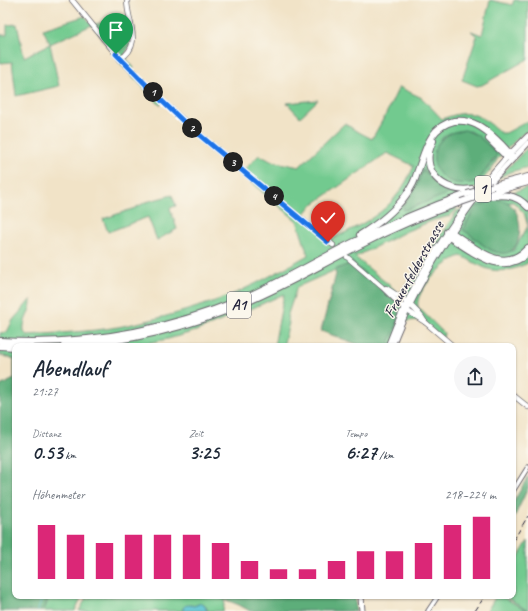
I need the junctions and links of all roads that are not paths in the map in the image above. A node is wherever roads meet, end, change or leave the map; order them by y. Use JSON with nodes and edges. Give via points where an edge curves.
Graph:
{"nodes":[{"id":1,"x":72,"y":0,"type":"edge"},
{"id":2,"x":127,"y":0,"type":"edge"},
{"id":3,"x":120,"y":59,"type":"junction"},
{"id":4,"x":528,"y":136,"type":"edge"},
{"id":5,"x":528,"y":143,"type":"edge"},
{"id":6,"x":510,"y":156,"type":"junction"},
{"id":7,"x":528,"y":177,"type":"edge"},
{"id":8,"x":528,"y":182,"type":"edge"},
{"id":9,"x":495,"y":184,"type":"junction"},
{"id":10,"x":486,"y":195,"type":"junction"},
{"id":11,"x":528,"y":207,"type":"edge"},
{"id":12,"x":449,"y":234,"type":"junction"},
{"id":13,"x":333,"y":245,"type":"dead end"},
{"id":14,"x":342,"y":248,"type":"junction"},
{"id":15,"x":528,"y":248,"type":"edge"},
{"id":16,"x":528,"y":253,"type":"edge"},
{"id":17,"x":347,"y":257,"type":"dead end"},
{"id":18,"x":406,"y":307,"type":"junction"},
{"id":19,"x":0,"y":341,"type":"edge"},
{"id":20,"x":93,"y":343,"type":"edge"},
{"id":21,"x":389,"y":343,"type":"edge"},
{"id":22,"x":393,"y":343,"type":"edge"},
{"id":23,"x":449,"y":343,"type":"edge"},
{"id":24,"x":0,"y":346,"type":"edge"},
{"id":25,"x":12,"y":347,"type":"edge"},
{"id":26,"x":516,"y":397,"type":"edge"},
{"id":27,"x":528,"y":407,"type":"edge"},
{"id":28,"x":528,"y":467,"type":"edge"},
{"id":29,"x":516,"y":486,"type":"edge"},
{"id":30,"x":361,"y":599,"type":"edge"},
{"id":31,"x":436,"y":599,"type":"edge"},
{"id":32,"x":362,"y":611,"type":"edge"},
{"id":33,"x":428,"y":611,"type":"edge"}],
"edges":[{"from":1,"to":3,"type":"main road"},
{"from":2,"to":3,"type":"main road","via":[[133,40],[132,48]]},
{"from":3,"to":13,"type":"main road","via":[[184,122]]},
{"from":4,"to":6,"type":"main road","name":"Frauenfelderstrasse","number":"1"},
{"from":5,"to":6,"type":"main road","name":"Frauenfelderstrasse","number":"1"},
{"from":6,"to":9,"type":"highway","bridge":true,"via":[[484,134],[463,124],[446,128],[433,140],[429,162],[433,174],[442,184],[458,190]]},
{"from":6,"to":12,"type":"main road","name":"Frauenfelderstrasse","number":"1","via":[[474,195]]},
{"from":6,"to":14,"type":"highway","via":[[484,129],[473,123],[458,121],[442,126],[428,141],[414,182],[401,202],[381,221]]},
{"from":7,"to":9,"type":"highway","number":"A1"},
{"from":8,"to":10,"type":"highway","number":"A1"},
{"from":9,"to":14,"type":"highway","number":"A1","bridge":true,"via":[[408,217]]},
{"from":10,"to":11,"type":"highway","via":[[512,196]]},
{"from":10,"to":20,"type":"highway","number":"A1","bridge":true,"via":[[390,230],[265,294],[216,314],[142,336]]},
{"from":12,"to":15,"type":"highway","via":[[497,260],[513,258]]},
{"from":12,"to":16,"type":"highway","via":[[486,260],[495,263],[513,262]]},
{"from":12,"to":18,"type":"main road","name":"Frauenfelderstrasse","number":"1","via":[[430,258]]},
{"from":14,"to":19,"type":"highway","number":"A1","via":[[249,296],[167,325],[81,340]]},
{"from":17,"to":18,"type":"main road"},
{"from":18,"to":21,"type":"main road","name":"Frauenfelderstrasse","number":"1"},
{"from":18,"to":22,"type":"main road","name":"Frauenfelderstrasse","number":"1"},
{"from":18,"to":23,"type":"main road"},
{"from":24,"to":25,"type":"highway"},
{"from":26,"to":27,"type":"main road"},
{"from":28,"to":29,"type":"street"},
{"from":30,"to":32,"type":"main road"},
{"from":31,"to":33,"type":"street"}]}
